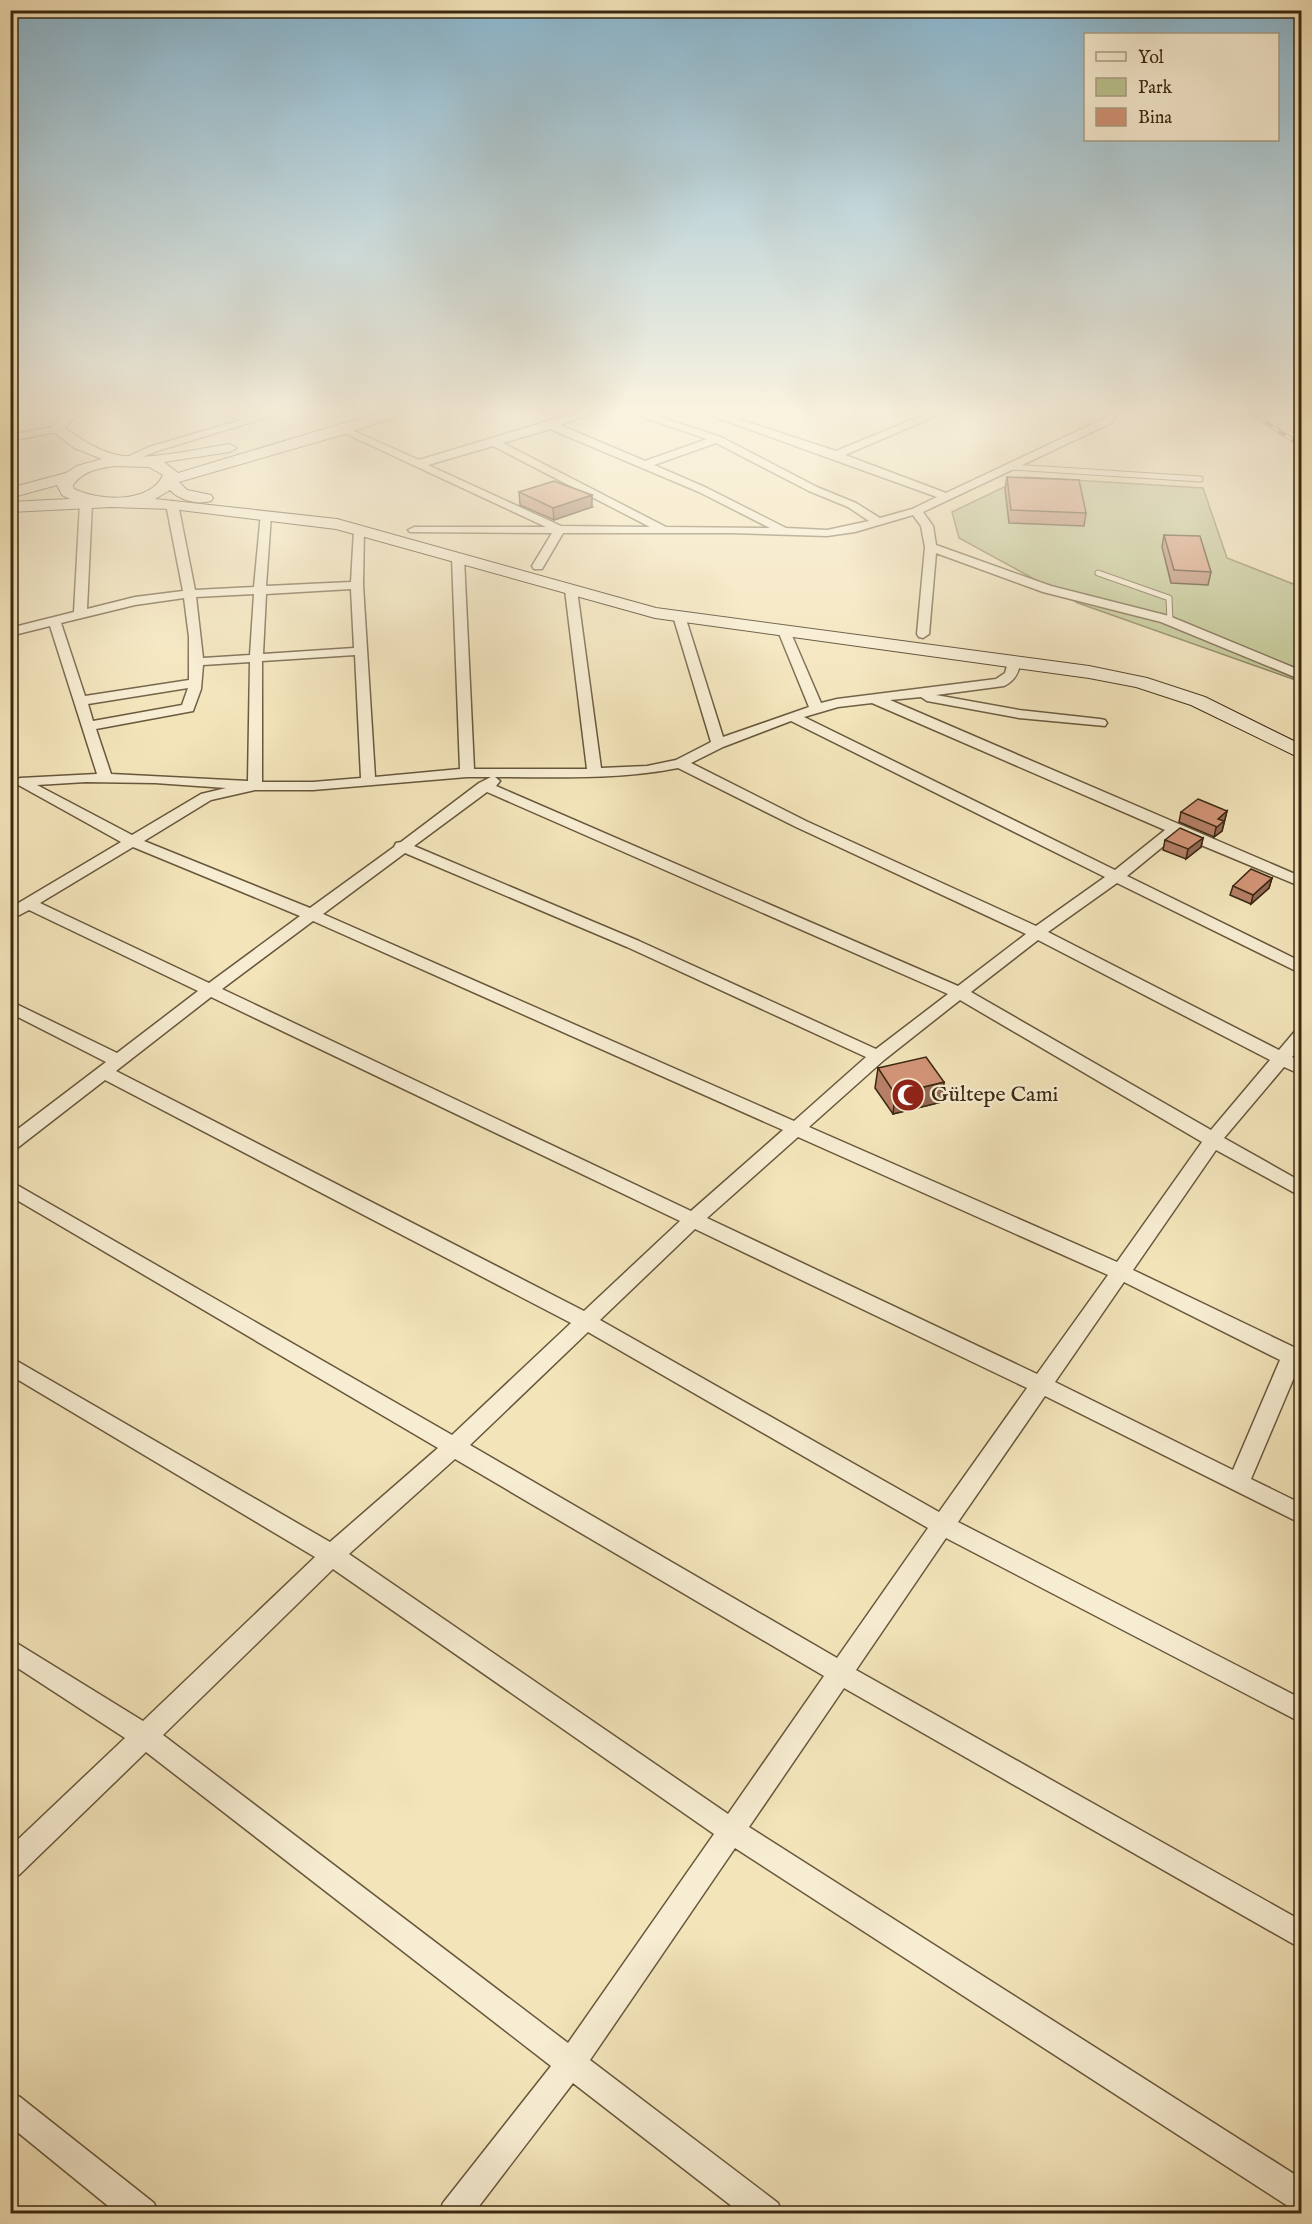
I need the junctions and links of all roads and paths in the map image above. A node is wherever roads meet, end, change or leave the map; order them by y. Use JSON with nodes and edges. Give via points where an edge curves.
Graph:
{"nodes":[{"id":1,"x":86,"y":513,"type":"edge"},
{"id":2,"x":174,"y":513,"type":"edge"},
{"id":3,"x":246,"y":513,"type":"edge"},
{"id":4,"x":335,"y":513,"type":"edge"},
{"id":5,"x":525,"y":513,"type":"edge"},
{"id":6,"x":632,"y":513,"type":"edge"},
{"id":7,"x":750,"y":513,"type":"edge"},
{"id":8,"x":864,"y":513,"type":"edge"},
{"id":9,"x":913,"y":513,"type":"edge"},
{"id":10,"x":917,"y":513,"type":"edge"},
{"id":11,"x":265,"y":515,"type":"junction"},
{"id":12,"x":877,"y":521,"type":"junction"},
{"id":13,"x":560,"y":529,"type":"junction"},
{"id":14,"x":664,"y":529,"type":"junction"},
{"id":15,"x":360,"y":530,"type":"junction"},
{"id":16,"x":414,"y":530,"type":"junction"},
{"id":17,"x":789,"y":532,"type":"junction"},
{"id":18,"x":931,"y":547,"type":"junction"},
{"id":19,"x":458,"y":558,"type":"junction"},
{"id":20,"x":538,"y":566,"type":"junction"},
{"id":21,"x":1098,"y":573,"type":"dead end"},
{"id":22,"x":357,"y":585,"type":"junction"},
{"id":23,"x":259,"y":590,"type":"junction"},
{"id":24,"x":571,"y":590,"type":"junction"},
{"id":25,"x":190,"y":594,"type":"junction"},
{"id":26,"x":80,"y":616,"type":"junction"},
{"id":27,"x":679,"y":616,"type":"junction"},
{"id":28,"x":1170,"y":622,"type":"junction"},
{"id":29,"x":55,"y":623,"type":"junction"},
{"id":30,"x":784,"y":631,"type":"junction"},
{"id":31,"x":10,"y":633,"type":"edge"},
{"id":32,"x":923,"y":634,"type":"junction"},
{"id":33,"x":362,"y":651,"type":"junction"},
{"id":34,"x":256,"y":657,"type":"junction"},
{"id":35,"x":196,"y":662,"type":"junction"},
{"id":36,"x":1014,"y":662,"type":"junction"},
{"id":37,"x":1152,"y":668,"type":"dead end"},
{"id":38,"x":1302,"y":676,"type":"edge"},
{"id":39,"x":1186,"y":680,"type":"dead end"},
{"id":40,"x":195,"y":683,"type":"junction"},
{"id":41,"x":907,"y":694,"type":"junction"},
{"id":42,"x":874,"y":698,"type":"junction"},
{"id":43,"x":80,"y":701,"type":"junction"},
{"id":44,"x":817,"y":709,"type":"junction"},
{"id":45,"x":792,"y":716,"type":"junction"},
{"id":46,"x":1100,"y":723,"type":"dead end"},
{"id":47,"x":88,"y":726,"type":"junction"},
{"id":48,"x":1302,"y":735,"type":"edge"},
{"id":49,"x":718,"y":744,"type":"junction"},
{"id":50,"x":1302,"y":753,"type":"edge"},
{"id":51,"x":680,"y":763,"type":"junction"},
{"id":52,"x":467,"y":773,"type":"junction"},
{"id":53,"x":507,"y":773,"type":"junction"},
{"id":54,"x":595,"y":773,"type":"junction"},
{"id":55,"x":105,"y":778,"type":"junction"},
{"id":56,"x":368,"y":781,"type":"junction"},
{"id":57,"x":15,"y":783,"type":"edge"},
{"id":58,"x":255,"y":786,"type":"junction"},
{"id":59,"x":484,"y":786,"type":"junction"},
{"id":60,"x":1174,"y":830,"type":"junction"},
{"id":61,"x":133,"y":842,"type":"junction"},
{"id":62,"x":401,"y":846,"type":"junction"},
{"id":63,"x":1116,"y":877,"type":"junction"},
{"id":64,"x":1302,"y":883,"type":"edge"},
{"id":65,"x":29,"y":904,"type":"junction"},
{"id":66,"x":310,"y":914,"type":"junction"},
{"id":67,"x":10,"y":915,"type":"edge"},
{"id":68,"x":1037,"y":933,"type":"junction"},
{"id":69,"x":1302,"y":969,"type":"edge"},
{"id":70,"x":211,"y":989,"type":"junction"},
{"id":71,"x":958,"y":992,"type":"junction"},
{"id":72,"x":10,"y":1006,"type":"edge"},
{"id":73,"x":1302,"y":1034,"type":"edge"},
{"id":74,"x":878,"y":1056,"type":"junction"},
{"id":75,"x":1280,"y":1058,"type":"junction"},
{"id":76,"x":111,"y":1067,"type":"junction"},
{"id":77,"x":1302,"y":1070,"type":"edge"},
{"id":78,"x":798,"y":1129,"type":"junction"},
{"id":79,"x":1214,"y":1139,"type":"junction"},
{"id":80,"x":10,"y":1145,"type":"edge"},
{"id":81,"x":10,"y":1187,"type":"edge"},
{"id":82,"x":1302,"y":1191,"type":"edge"},
{"id":83,"x":694,"y":1219,"type":"junction"},
{"id":84,"x":1120,"y":1272,"type":"junction"},
{"id":85,"x":585,"y":1321,"type":"junction"},
{"id":86,"x":1297,"y":1359,"type":"edge"},
{"id":87,"x":10,"y":1365,"type":"edge"},
{"id":88,"x":1041,"y":1385,"type":"junction"},
{"id":89,"x":455,"y":1446,"type":"junction"},
{"id":90,"x":1238,"y":1484,"type":"junction"},
{"id":91,"x":1302,"y":1515,"type":"edge"},
{"id":92,"x":943,"y":1525,"type":"junction"},
{"id":93,"x":332,"y":1555,"type":"junction"},
{"id":94,"x":10,"y":1650,"type":"edge"},
{"id":95,"x":840,"y":1673,"type":"junction"},
{"id":96,"x":1302,"y":1712,"type":"edge"},
{"id":97,"x":143,"y":1735,"type":"junction"},
{"id":98,"x":731,"y":1831,"type":"junction"},
{"id":99,"x":10,"y":1866,"type":"edge"},
{"id":100,"x":1302,"y":1936,"type":"edge"},
{"id":101,"x":571,"y":2063,"type":"junction"},
{"id":102,"x":10,"y":2107,"type":"edge"},
{"id":103,"x":1302,"y":2197,"type":"edge"},
{"id":104,"x":143,"y":2214,"type":"edge"},
{"id":105,"x":454,"y":2214,"type":"edge"},
{"id":106,"x":767,"y":2214,"type":"edge"}],
"edges":[{"from":1,"to":26,"type":"street"},
{"from":2,"to":25,"type":"street"},
{"from":3,"to":11,"type":"main road"},
{"from":4,"to":16,"type":"main road"},
{"from":5,"to":13,"type":"street"},
{"from":6,"to":14,"type":"street"},
{"from":7,"to":17,"type":"street"},
{"from":8,"to":12,"type":"street"},
{"from":9,"to":12,"type":"street"},
{"from":10,"to":18,"type":"street","via":[[927,526]]},
{"from":11,"to":15,"type":"main road"},
{"from":11,"to":23,"type":"street"},
{"from":12,"to":17,"type":"street","via":[[855,529]]},
{"from":13,"to":14,"type":"street"},
{"from":13,"to":16,"type":"street"},
{"from":13,"to":20,"type":"street"},
{"from":14,"to":17,"type":"street"},
{"from":15,"to":19,"type":"main road"},
{"from":15,"to":22,"type":"street"},
{"from":16,"to":20,"type":"main road"},
{"from":18,"to":28,"type":"street","via":[[1047,589]]},
{"from":18,"to":32,"type":"street"},
{"from":19,"to":24,"type":"main road"},
{"from":19,"to":52,"type":"street"},
{"from":20,"to":32,"type":"main road","via":[[688,603]]},
{"from":21,"to":28,"type":"lane","via":[[1169,598]]},
{"from":22,"to":23,"type":"street"},
{"from":22,"to":33,"type":"street"},
{"from":23,"to":25,"type":"street"},
{"from":23,"to":34,"type":"street"},
{"from":24,"to":27,"type":"main road"},
{"from":24,"to":54,"type":"street"},
{"from":25,"to":26,"type":"street","via":[[135,601]]},
{"from":25,"to":35,"type":"street"},
{"from":26,"to":29,"type":"street"},
{"from":27,"to":30,"type":"main road"},
{"from":27,"to":49,"type":"street"},
{"from":28,"to":38,"type":"street"},
{"from":29,"to":31,"type":"street"},
{"from":29,"to":43,"type":"street"},
{"from":30,"to":36,"type":"main road"},
{"from":30,"to":44,"type":"street"},
{"from":32,"to":37,"type":"main road"},
{"from":33,"to":34,"type":"street"},
{"from":33,"to":56,"type":"street"},
{"from":34,"to":35,"type":"street"},
{"from":34,"to":58,"type":"street"},
{"from":35,"to":40,"type":"street"},
{"from":36,"to":41,"type":"street","via":[[1013,673],[999,683]]},
{"from":36,"to":50,"type":"main road","via":[[1160,687],[1198,701]]},
{"from":39,"to":48,"type":"main road"},
{"from":40,"to":43,"type":"street"},
{"from":40,"to":47,"type":"street","via":[[188,708]]},
{"from":41,"to":42,"type":"street"},
{"from":41,"to":46,"type":"street","via":[[1018,714]]},
{"from":42,"to":44,"type":"street"},
{"from":42,"to":60,"type":"street"},
{"from":43,"to":47,"type":"street"},
{"from":44,"to":45,"type":"street"},
{"from":45,"to":49,"type":"street"},
{"from":45,"to":63,"type":"street"},
{"from":47,"to":55,"type":"street"},
{"from":49,"to":51,"type":"street"},
{"from":51,"to":54,"type":"street","via":[[647,770]]},
{"from":51,"to":68,"type":"street","via":[[801,825]]},
{"from":52,"to":53,"type":"street"},
{"from":52,"to":56,"type":"street"},
{"from":53,"to":54,"type":"street"},
{"from":53,"to":59,"type":"street"},
{"from":55,"to":57,"type":"street"},
{"from":55,"to":58,"type":"street"},
{"from":56,"to":58,"type":"street"},
{"from":57,"to":61,"type":"street"},
{"from":58,"to":61,"type":"street","via":[[206,797]]},
{"from":59,"to":62,"type":"street"},
{"from":59,"to":71,"type":"street"},
{"from":60,"to":63,"type":"street"},
{"from":60,"to":64,"type":"street"},
{"from":61,"to":65,"type":"street"},
{"from":61,"to":66,"type":"street"},
{"from":62,"to":66,"type":"street"},
{"from":62,"to":74,"type":"street"},
{"from":63,"to":68,"type":"street"},
{"from":63,"to":69,"type":"street"},
{"from":65,"to":67,"type":"street"},
{"from":65,"to":70,"type":"street"},
{"from":66,"to":70,"type":"street"},
{"from":66,"to":78,"type":"street"},
{"from":68,"to":71,"type":"street"},
{"from":68,"to":75,"type":"street"},
{"from":70,"to":76,"type":"street"},
{"from":70,"to":83,"type":"street"},
{"from":71,"to":74,"type":"street"},
{"from":71,"to":79,"type":"street"},
{"from":72,"to":76,"type":"street"},
{"from":73,"to":75,"type":"street"},
{"from":74,"to":78,"type":"street"},
{"from":75,"to":77,"type":"street"},
{"from":75,"to":79,"type":"street"},
{"from":76,"to":80,"type":"street"},
{"from":76,"to":85,"type":"street"},
{"from":78,"to":83,"type":"street"},
{"from":78,"to":84,"type":"street"},
{"from":79,"to":82,"type":"street"},
{"from":79,"to":84,"type":"street"},
{"from":81,"to":89,"type":"street"},
{"from":83,"to":85,"type":"street"},
{"from":83,"to":88,"type":"street"},
{"from":84,"to":86,"type":"street"},
{"from":84,"to":88,"type":"street"},
{"from":85,"to":89,"type":"street"},
{"from":85,"to":92,"type":"street"},
{"from":86,"to":90,"type":"street"},
{"from":87,"to":93,"type":"street"},
{"from":88,"to":90,"type":"street"},
{"from":88,"to":92,"type":"street"},
{"from":89,"to":93,"type":"street"},
{"from":89,"to":95,"type":"street"},
{"from":90,"to":91,"type":"street"},
{"from":92,"to":95,"type":"street"},
{"from":92,"to":96,"type":"street"},
{"from":93,"to":97,"type":"street"},
{"from":93,"to":98,"type":"street"},
{"from":94,"to":97,"type":"street"},
{"from":95,"to":98,"type":"street"},
{"from":95,"to":100,"type":"street"},
{"from":97,"to":99,"type":"street"},
{"from":97,"to":101,"type":"street"},
{"from":98,"to":101,"type":"street"},
{"from":98,"to":103,"type":"street"},
{"from":101,"to":105,"type":"street"},
{"from":101,"to":106,"type":"street"},
{"from":102,"to":104,"type":"street"}]}
